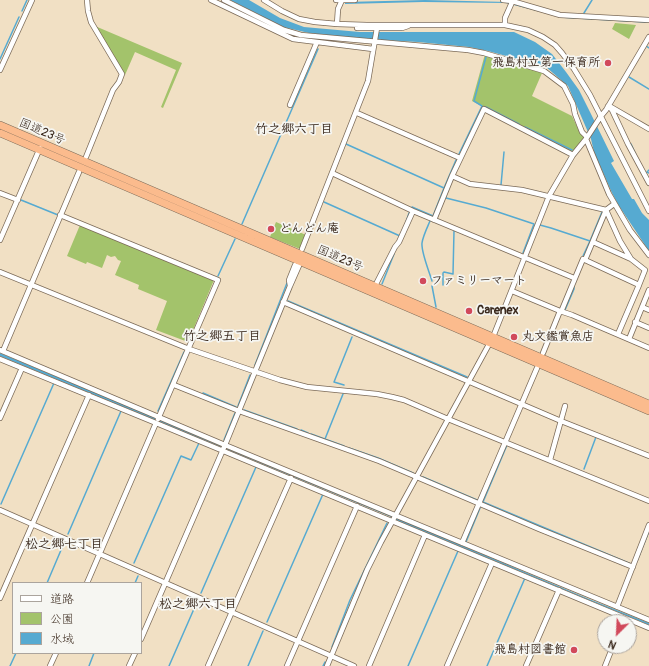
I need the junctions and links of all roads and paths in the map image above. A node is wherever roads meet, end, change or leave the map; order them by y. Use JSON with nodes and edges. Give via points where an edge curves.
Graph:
{"nodes":[{"id":1,"x":32,"y":0,"type":"edge"},
{"id":2,"x":88,"y":0,"type":"edge"},
{"id":3,"x":211,"y":0,"type":"edge"},
{"id":4,"x":224,"y":0,"type":"edge"},
{"id":5,"x":264,"y":0,"type":"edge"},
{"id":6,"x":340,"y":0,"type":"edge"},
{"id":7,"x":355,"y":0,"type":"edge"},
{"id":8,"x":502,"y":0,"type":"edge"},
{"id":9,"x":512,"y":2,"type":"edge"},
{"id":10,"x":649,"y":20,"type":"edge"},
{"id":11,"x":337,"y":24,"type":"junction"},
{"id":12,"x":413,"y":25,"type":"junction"},
{"id":13,"x":505,"y":25,"type":"junction"},
{"id":14,"x":377,"y":29,"type":"junction"},
{"id":15,"x":649,"y":38,"type":"edge"},
{"id":16,"x":317,"y":42,"type":"junction"},
{"id":17,"x":375,"y":42,"type":"junction"},
{"id":18,"x":643,"y":47,"type":"junction"},
{"id":19,"x":374,"y":49,"type":"junction"},
{"id":20,"x":649,"y":51,"type":"edge"},
{"id":21,"x":1,"y":67,"type":"edge"},
{"id":22,"x":290,"y":105,"type":"dead end"},
{"id":23,"x":608,"y":106,"type":"junction"},
{"id":24,"x":357,"y":112,"type":"junction"},
{"id":25,"x":600,"y":118,"type":"junction"},
{"id":26,"x":0,"y":125,"type":"edge"},
{"id":27,"x":649,"y":129,"type":"edge"},
{"id":28,"x":0,"y":133,"type":"edge"},
{"id":29,"x":587,"y":138,"type":"junction"},
{"id":30,"x":41,"y":147,"type":"junction"},
{"id":31,"x":573,"y":155,"type":"junction"},
{"id":32,"x":86,"y":157,"type":"dead end"},
{"id":33,"x":460,"y":158,"type":"junction"},
{"id":34,"x":79,"y":172,"type":"dead end"},
{"id":35,"x":332,"y":173,"type":"junction"},
{"id":36,"x":452,"y":176,"type":"junction"},
{"id":37,"x":649,"y":184,"type":"edge"},
{"id":38,"x":0,"y":193,"type":"edge"},
{"id":39,"x":549,"y":196,"type":"junction"},
{"id":40,"x":18,"y":200,"type":"junction"},
{"id":41,"x":614,"y":204,"type":"junction"},
{"id":42,"x":606,"y":210,"type":"junction"},
{"id":43,"x":412,"y":211,"type":"junction"},
{"id":44,"x":649,"y":211,"type":"edge"},
{"id":45,"x":60,"y":215,"type":"junction"},
{"id":46,"x":434,"y":220,"type":"junction"},
{"id":47,"x":0,"y":240,"type":"edge"},
{"id":48,"x":593,"y":242,"type":"junction"},
{"id":49,"x":302,"y":249,"type":"dead end"},
{"id":50,"x":649,"y":255,"type":"edge"},
{"id":51,"x":524,"y":258,"type":"junction"},
{"id":52,"x":631,"y":259,"type":"junction"},
{"id":53,"x":585,"y":260,"type":"junction"},
{"id":54,"x":298,"y":263,"type":"junction"},
{"id":55,"x":0,"y":272,"type":"edge"},
{"id":56,"x":574,"y":278,"type":"junction"},
{"id":57,"x":31,"y":285,"type":"junction"},
{"id":58,"x":639,"y":285,"type":"junction"},
{"id":59,"x":376,"y":286,"type":"junction"},
{"id":60,"x":512,"y":291,"type":"junction"},
{"id":61,"x":649,"y":291,"type":"edge"},
{"id":62,"x":283,"y":302,"type":"junction"},
{"id":63,"x":642,"y":307,"type":"junction"},
{"id":64,"x":649,"y":310,"type":"edge"},
{"id":65,"x":561,"y":311,"type":"junction"},
{"id":66,"x":636,"y":322,"type":"junction"},
{"id":67,"x":649,"y":328,"type":"edge"},
{"id":68,"x":618,"y":334,"type":"junction"},
{"id":69,"x":628,"y":339,"type":"junction"},
{"id":70,"x":492,"y":340,"type":"junction"},
{"id":71,"x":649,"y":348,"type":"edge"},
{"id":72,"x":189,"y":349,"type":"junction"},
{"id":73,"x":1,"y":351,"type":"edge"},
{"id":74,"x":543,"y":353,"type":"dead end"},
{"id":75,"x":0,"y":359,"type":"edge"},
{"id":76,"x":22,"y":368,"type":"junction"},
{"id":77,"x":537,"y":368,"type":"dead end"},
{"id":78,"x":255,"y":371,"type":"junction"},
{"id":79,"x":469,"y":381,"type":"junction"},
{"id":80,"x":174,"y":385,"type":"junction"},
{"id":81,"x":89,"y":395,"type":"junction"},
{"id":82,"x":521,"y":404,"type":"junction"},
{"id":83,"x":649,"y":404,"type":"edge"},
{"id":84,"x":565,"y":406,"type":"dead end"},
{"id":85,"x":239,"y":411,"type":"junction"},
{"id":86,"x":649,"y":411,"type":"edge"},
{"id":87,"x":159,"y":417,"type":"junction"},
{"id":88,"x":0,"y":418,"type":"edge"},
{"id":89,"x":448,"y":419,"type":"junction"},
{"id":90,"x":561,"y":421,"type":"junction"},
{"id":91,"x":156,"y":423,"type":"junction"},
{"id":92,"x":506,"y":442,"type":"junction"},
{"id":93,"x":225,"y":445,"type":"junction"},
{"id":94,"x":223,"y":451,"type":"junction"},
{"id":95,"x":649,"y":456,"type":"edge"},
{"id":96,"x":550,"y":460,"type":"junction"},
{"id":97,"x":416,"y":477,"type":"junction"},
{"id":98,"x":290,"y":478,"type":"junction"},
{"id":99,"x":649,"y":501,"type":"edge"},
{"id":100,"x":479,"y":503,"type":"junction"},
{"id":101,"x":357,"y":506,"type":"junction"},
{"id":102,"x":0,"y":510,"type":"edge"},
{"id":103,"x":396,"y":515,"type":"junction"},
{"id":104,"x":392,"y":521,"type":"junction"},
{"id":105,"x":32,"y":524,"type":"junction"},
{"id":106,"x":649,"y":525,"type":"edge"},
{"id":107,"x":425,"y":535,"type":"junction"},
{"id":108,"x":462,"y":543,"type":"junction"},
{"id":109,"x":99,"y":554,"type":"junction"},
{"id":110,"x":492,"y":563,"type":"junction"},
{"id":111,"x":633,"y":567,"type":"junction"},
{"id":112,"x":87,"y":582,"type":"edge"},
{"id":113,"x":166,"y":583,"type":"junction"},
{"id":114,"x":559,"y":590,"type":"junction"},
{"id":115,"x":0,"y":598,"type":"edge"},
{"id":116,"x":617,"y":607,"type":"junction"},
{"id":117,"x":628,"y":611,"type":"junction"},
{"id":118,"x":232,"y":613,"type":"junction"},
{"id":119,"x":611,"y":614,"type":"edge"},
{"id":120,"x":627,"y":614,"type":"edge"},
{"id":121,"x":649,"y":620,"type":"edge"},
{"id":122,"x":637,"y":624,"type":"edge"},
{"id":123,"x":649,"y":628,"type":"edge"},
{"id":124,"x":142,"y":637,"type":"edge"},
{"id":125,"x":298,"y":641,"type":"junction"},
{"id":126,"x":56,"y":654,"type":"edge"},
{"id":127,"x":135,"y":654,"type":"edge"},
{"id":128,"x":609,"y":654,"type":"edge"},
{"id":129,"x":331,"y":656,"type":"junction"},
{"id":130,"x":50,"y":666,"type":"edge"},
{"id":131,"x":129,"y":666,"type":"edge"},
{"id":132,"x":208,"y":666,"type":"edge"},
{"id":133,"x":287,"y":666,"type":"edge"},
{"id":134,"x":327,"y":666,"type":"edge"},
{"id":135,"x":354,"y":666,"type":"edge"},
{"id":136,"x":368,"y":666,"type":"edge"},
{"id":137,"x":447,"y":666,"type":"edge"},
{"id":138,"x":526,"y":666,"type":"edge"},
{"id":139,"x":604,"y":666,"type":"edge"}],
"edges":[{"from":1,"to":21,"type":"street"},
{"from":2,"to":32,"type":"street","via":[[91,22],[122,74]]},
{"from":3,"to":16,"type":"street","via":[[289,37]]},
{"from":4,"to":17,"type":"street","via":[[284,30],[301,35]]},
{"from":5,"to":11,"type":"street","via":[[299,19]]},
{"from":6,"to":7,"type":"street"},
{"from":6,"to":11,"type":"street"},
{"from":8,"to":9,"type":"street"},
{"from":9,"to":10,"type":"street","via":[[560,15]]},
{"from":9,"to":13,"type":"street","via":[[505,18]]},
{"from":11,"to":12,"type":"street"},
{"from":11,"to":14,"type":"street"},
{"from":12,"to":13,"type":"street"},
{"from":12,"to":14,"type":"street"},
{"from":13,"to":25,"type":"street","via":[[528,30],[555,45],[574,69]]},
{"from":14,"to":17,"type":"street"},
{"from":15,"to":18,"type":"street"},
{"from":16,"to":19,"type":"street"},
{"from":16,"to":22,"type":"street"},
{"from":17,"to":19,"type":"street"},
{"from":17,"to":29,"type":"street","via":[[468,50],[544,71],[564,86],[573,104],[574,114]]},
{"from":18,"to":20,"type":"street"},
{"from":18,"to":23,"type":"street"},
{"from":19,"to":24,"type":"street","via":[[368,81]]},
{"from":23,"to":25,"type":"street"},
{"from":23,"to":27,"type":"street"},
{"from":23,"to":37,"type":"street"},
{"from":24,"to":33,"type":"street"},
{"from":24,"to":35,"type":"street"},
{"from":25,"to":29,"type":"street"},
{"from":25,"to":44,"type":"street"},
{"from":26,"to":30,"type":"highway","name":"国道23号"},
{"from":28,"to":30,"type":"highway","name":"国道23号"},
{"from":29,"to":31,"type":"street"},
{"from":29,"to":41,"type":"street"},
{"from":30,"to":40,"type":"street"},
{"from":30,"to":54,"type":"highway","name":"国道23号"},
{"from":30,"to":59,"type":"highway","name":"国道23号"},
{"from":31,"to":33,"type":"street","via":[[484,109]]},
{"from":31,"to":39,"type":"street"},
{"from":33,"to":36,"type":"street"},
{"from":34,"to":45,"type":"street"},
{"from":35,"to":43,"type":"street"},
{"from":35,"to":49,"type":"street"},
{"from":36,"to":39,"type":"street","via":[[470,184]]},
{"from":36,"to":46,"type":"street"},
{"from":38,"to":40,"type":"street"},
{"from":39,"to":42,"type":"street"},
{"from":39,"to":51,"type":"street"},
{"from":40,"to":47,"type":"street"},
{"from":41,"to":42,"type":"street"},
{"from":41,"to":50,"type":"street"},
{"from":42,"to":48,"type":"street"},
{"from":42,"to":52,"type":"street"},
{"from":43,"to":46,"type":"street"},
{"from":43,"to":59,"type":"street","via":[[400,242]]},
{"from":45,"to":57,"type":"street"},
{"from":45,"to":72,"type":"street","via":[[218,280]]},
{"from":46,"to":51,"type":"street"},
{"from":48,"to":52,"type":"street"},
{"from":48,"to":53,"type":"street"},
{"from":51,"to":56,"type":"street"},
{"from":51,"to":60,"type":"street"},
{"from":52,"to":58,"type":"street","via":[[645,270]]},
{"from":53,"to":56,"type":"street","via":[[583,259]]},
{"from":53,"to":58,"type":"street"},
{"from":54,"to":62,"type":"street"},
{"from":54,"to":70,"type":"highway","name":"国道23号"},
{"from":55,"to":57,"type":"street"},
{"from":56,"to":65,"type":"street"},
{"from":57,"to":72,"type":"street"},
{"from":57,"to":73,"type":"street"},
{"from":58,"to":68,"type":"street"},
{"from":59,"to":70,"type":"highway","name":"国道23号"},
{"from":60,"to":65,"type":"street"},
{"from":60,"to":70,"type":"street"},
{"from":61,"to":63,"type":"street"},
{"from":62,"to":78,"type":"street"},
{"from":62,"to":79,"type":"street"},
{"from":63,"to":64,"type":"street"},
{"from":63,"to":66,"type":"street"},
{"from":65,"to":68,"type":"street"},
{"from":65,"to":74,"type":"street"},
{"from":66,"to":67,"type":"street"},
{"from":66,"to":69,"type":"street"},
{"from":68,"to":69,"type":"street"},
{"from":69,"to":71,"type":"street"},
{"from":70,"to":79,"type":"street"},
{"from":70,"to":83,"type":"highway","name":"国道23号"},
{"from":70,"to":86,"type":"highway","name":"国道23号"},
{"from":72,"to":78,"type":"street"},
{"from":72,"to":80,"type":"street"},
{"from":73,"to":87,"type":"street"},
{"from":75,"to":76,"type":"street"},
{"from":76,"to":81,"type":"street"},
{"from":76,"to":88,"type":"street"},
{"from":77,"to":82,"type":"street"},
{"from":78,"to":85,"type":"street"},
{"from":78,"to":89,"type":"street","via":[[295,385],[392,397]]},
{"from":79,"to":82,"type":"street"},
{"from":79,"to":89,"type":"street"},
{"from":80,"to":85,"type":"street"},
{"from":80,"to":87,"type":"street"},
{"from":81,"to":91,"type":"street"},
{"from":81,"to":105,"type":"street"},
{"from":82,"to":90,"type":"street"},
{"from":82,"to":92,"type":"street"},
{"from":84,"to":90,"type":"street"},
{"from":85,"to":93,"type":"street"},
{"from":85,"to":97,"type":"street"},
{"from":87,"to":91,"type":"street"},
{"from":87,"to":93,"type":"street"},
{"from":89,"to":92,"type":"street"},
{"from":89,"to":97,"type":"street"},
{"from":90,"to":95,"type":"street"},
{"from":90,"to":96,"type":"street"},
{"from":91,"to":94,"type":"street"},
{"from":91,"to":109,"type":"street"},
{"from":92,"to":96,"type":"street"},
{"from":92,"to":100,"type":"street"},
{"from":93,"to":94,"type":"street"},
{"from":93,"to":103,"type":"street"},
{"from":94,"to":98,"type":"street"},
{"from":94,"to":113,"type":"street"},
{"from":96,"to":99,"type":"street"},
{"from":97,"to":100,"type":"street"},
{"from":97,"to":103,"type":"street"},
{"from":98,"to":101,"type":"street"},
{"from":98,"to":118,"type":"street"},
{"from":100,"to":108,"type":"street"},
{"from":100,"to":111,"type":"street"},
{"from":101,"to":104,"type":"street"},
{"from":101,"to":125,"type":"street"},
{"from":102,"to":105,"type":"street"},
{"from":103,"to":104,"type":"street"},
{"from":103,"to":108,"type":"street"},
{"from":104,"to":107,"type":"street"},
{"from":104,"to":129,"type":"street","via":[[367,570]]},
{"from":105,"to":109,"type":"street"},
{"from":105,"to":115,"type":"street"},
{"from":106,"to":111,"type":"street"},
{"from":107,"to":110,"type":"street"},
{"from":107,"to":136,"type":"street"},
{"from":108,"to":116,"type":"street"},
{"from":109,"to":112,"type":"street"},
{"from":109,"to":113,"type":"street"},
{"from":110,"to":114,"type":"street"},
{"from":110,"to":137,"type":"street"},
{"from":111,"to":116,"type":"street"},
{"from":113,"to":118,"type":"street"},
{"from":113,"to":124,"type":"street"},
{"from":114,"to":119,"type":"street"},
{"from":114,"to":138,"type":"street"},
{"from":116,"to":117,"type":"street"},
{"from":117,"to":120,"type":"street"},
{"from":117,"to":121,"type":"street"},
{"from":118,"to":125,"type":"street"},
{"from":118,"to":132,"type":"street"},
{"from":122,"to":123,"type":"street"},
{"from":125,"to":129,"type":"street"},
{"from":125,"to":133,"type":"street"},
{"from":126,"to":130,"type":"street"},
{"from":127,"to":131,"type":"street"},
{"from":128,"to":139,"type":"street"},
{"from":129,"to":134,"type":"street"},
{"from":129,"to":135,"type":"street"}]}
